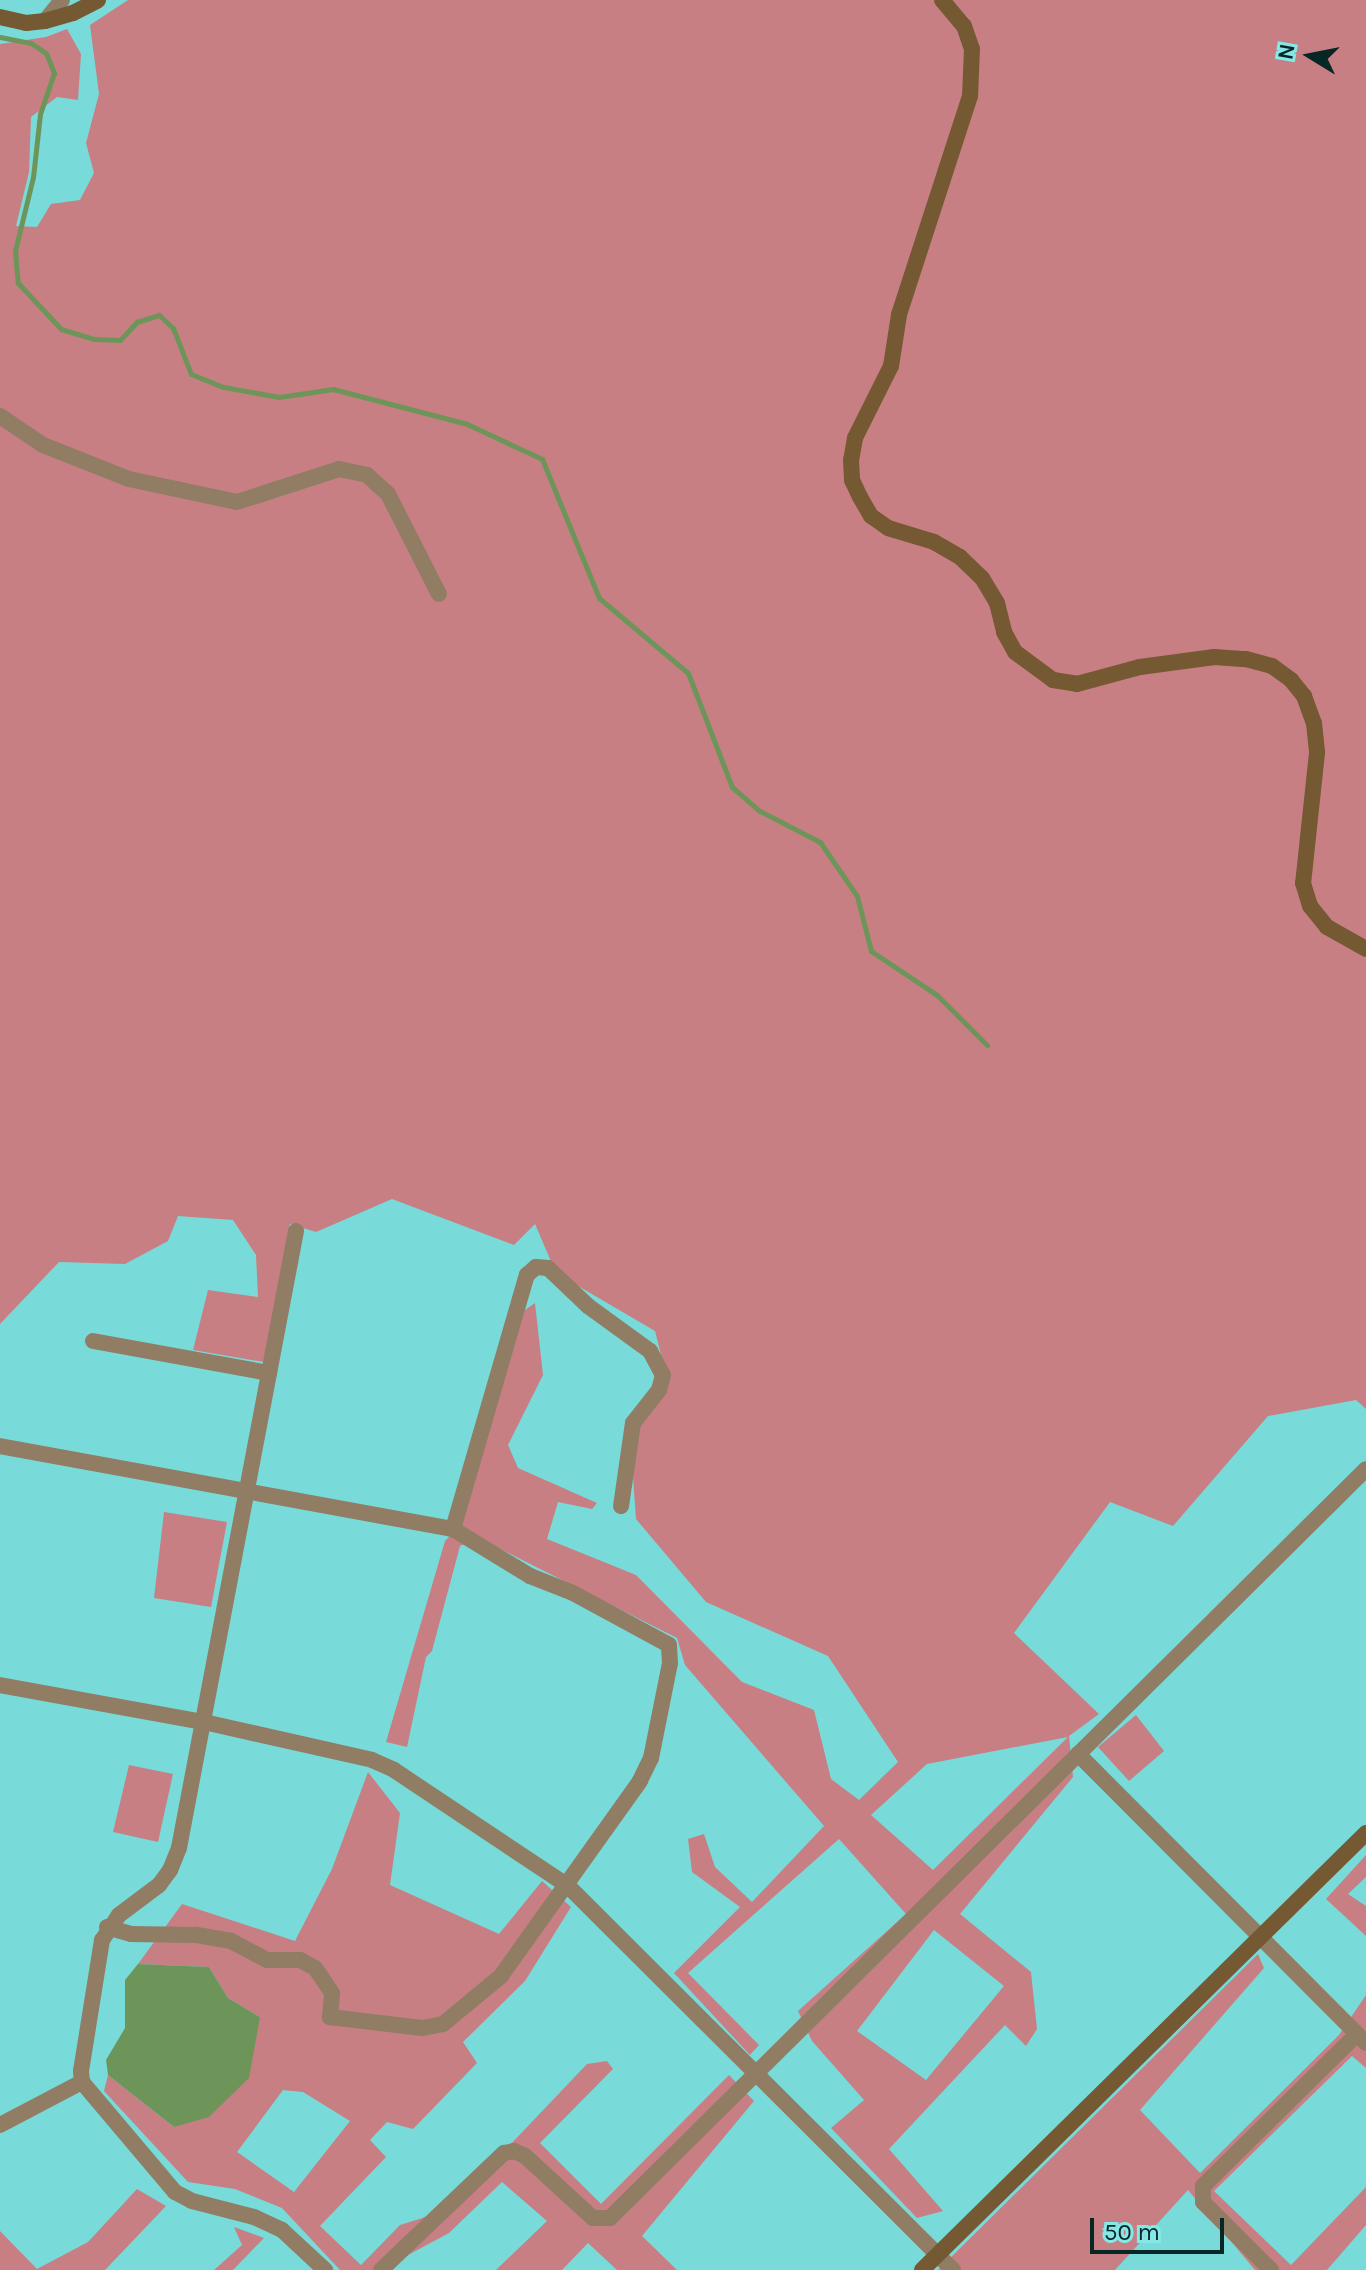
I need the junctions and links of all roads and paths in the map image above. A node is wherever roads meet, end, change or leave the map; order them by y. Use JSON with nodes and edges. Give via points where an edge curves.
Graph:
{"nodes":[{"id":1,"x":62,"y":0,"type":"edge"},
{"id":2,"x":98,"y":0,"type":"edge"},
{"id":3,"x":942,"y":0,"type":"edge"},
{"id":4,"x":0,"y":17,"type":"edge"},
{"id":5,"x":45,"y":21,"type":"junction"},
{"id":6,"x":0,"y":416,"type":"edge"},
{"id":7,"x":439,"y":594,"type":"dead end"},
{"id":8,"x":1366,"y":949,"type":"edge"},
{"id":9,"x":296,"y":1231,"type":"dead end"},
{"id":10,"x":93,"y":1341,"type":"dead end"},
{"id":11,"x":269,"y":1373,"type":"junction"},
{"id":12,"x":0,"y":1446,"type":"edge"},
{"id":13,"x":1366,"y":1469,"type":"edge"},
{"id":14,"x":244,"y":1490,"type":"junction"},
{"id":15,"x":621,"y":1506,"type":"dead end"},
{"id":16,"x":453,"y":1529,"type":"junction"},
{"id":17,"x":0,"y":1685,"type":"edge"},
{"id":18,"x":204,"y":1722,"type":"junction"},
{"id":19,"x":1078,"y":1754,"type":"junction"},
{"id":20,"x":1366,"y":1833,"type":"edge"},
{"id":21,"x":568,"y":1886,"type":"junction"},
{"id":22,"x":107,"y":1927,"type":"junction"},
{"id":23,"x":1262,"y":1935,"type":"junction"},
{"id":24,"x":1362,"y":2038,"type":"edge"},
{"id":25,"x":754,"y":2074,"type":"junction"},
{"id":26,"x":82,"y":2082,"type":"junction"},
{"id":27,"x":0,"y":2125,"type":"edge"},
{"id":28,"x":938,"y":2255,"type":"junction"},
{"id":29,"x":325,"y":2270,"type":"edge"},
{"id":30,"x":381,"y":2270,"type":"edge"},
{"id":31,"x":922,"y":2270,"type":"edge"},
{"id":32,"x":953,"y":2270,"type":"edge"},
{"id":33,"x":1271,"y":2270,"type":"edge"}],
"edges":[{"from":1,"to":5,"type":"street"},
{"from":2,"to":5,"type":"street"},
{"from":3,"to":8,"type":"street","via":[[964,26],[972,49],[970,96],[899,315],[891,366],[855,438],[851,470],[860,497],[871,516],[888,528],[934,542],[960,557],[997,603],[1015,652],[1053,680],[1077,684],[1140,667],[1214,657],[1272,666],[1291,680],[1314,723],[1317,753],[1303,883],[1310,906],[1327,927]]},
{"from":4,"to":5,"type":"street"},
{"from":6,"to":7,"type":"street","via":[[43,445],[129,479],[237,502],[339,469],[367,475],[388,494]]},
{"from":9,"to":11,"type":"street"},
{"from":10,"to":11,"type":"street"},
{"from":11,"to":14,"type":"street"},
{"from":12,"to":14,"type":"street"},
{"from":13,"to":19,"type":"street"},
{"from":14,"to":16,"type":"street"},
{"from":14,"to":18,"type":"street"},
{"from":15,"to":16,"type":"street","via":[[633,1423],[659,1390],[663,1375],[650,1351],[588,1306],[548,1268],[536,1267],[527,1275]]},
{"from":16,"to":21,"type":"street","via":[[530,1576],[669,1645],[651,1758]]},
{"from":17,"to":18,"type":"street"},
{"from":18,"to":21,"type":"street","via":[[372,1760]]},
{"from":18,"to":22,"type":"street","via":[[170,1870]]},
{"from":19,"to":23,"type":"street"},
{"from":19,"to":25,"type":"street"},
{"from":20,"to":23,"type":"street"},
{"from":21,"to":22,"type":"street","via":[[501,1976],[443,2024],[422,2028],[330,2017],[332,1993],[315,1968],[300,1960],[267,1960],[231,1941],[196,1935],[131,1934]]},
{"from":21,"to":25,"type":"street"},
{"from":22,"to":26,"type":"street"},
{"from":23,"to":24,"type":"street"},
{"from":23,"to":28,"type":"street"},
{"from":24,"to":33,"type":"street","via":[[1203,2186],[1203,2202]]},
{"from":25,"to":28,"type":"street"},
{"from":25,"to":30,"type":"street","via":[[610,2218],[593,2218],[525,2156],[504,2153]]},
{"from":26,"to":27,"type":"street"},
{"from":26,"to":29,"type":"street","via":[[175,2192],[282,2230]]},
{"from":28,"to":31,"type":"street"},
{"from":28,"to":32,"type":"street"}]}
